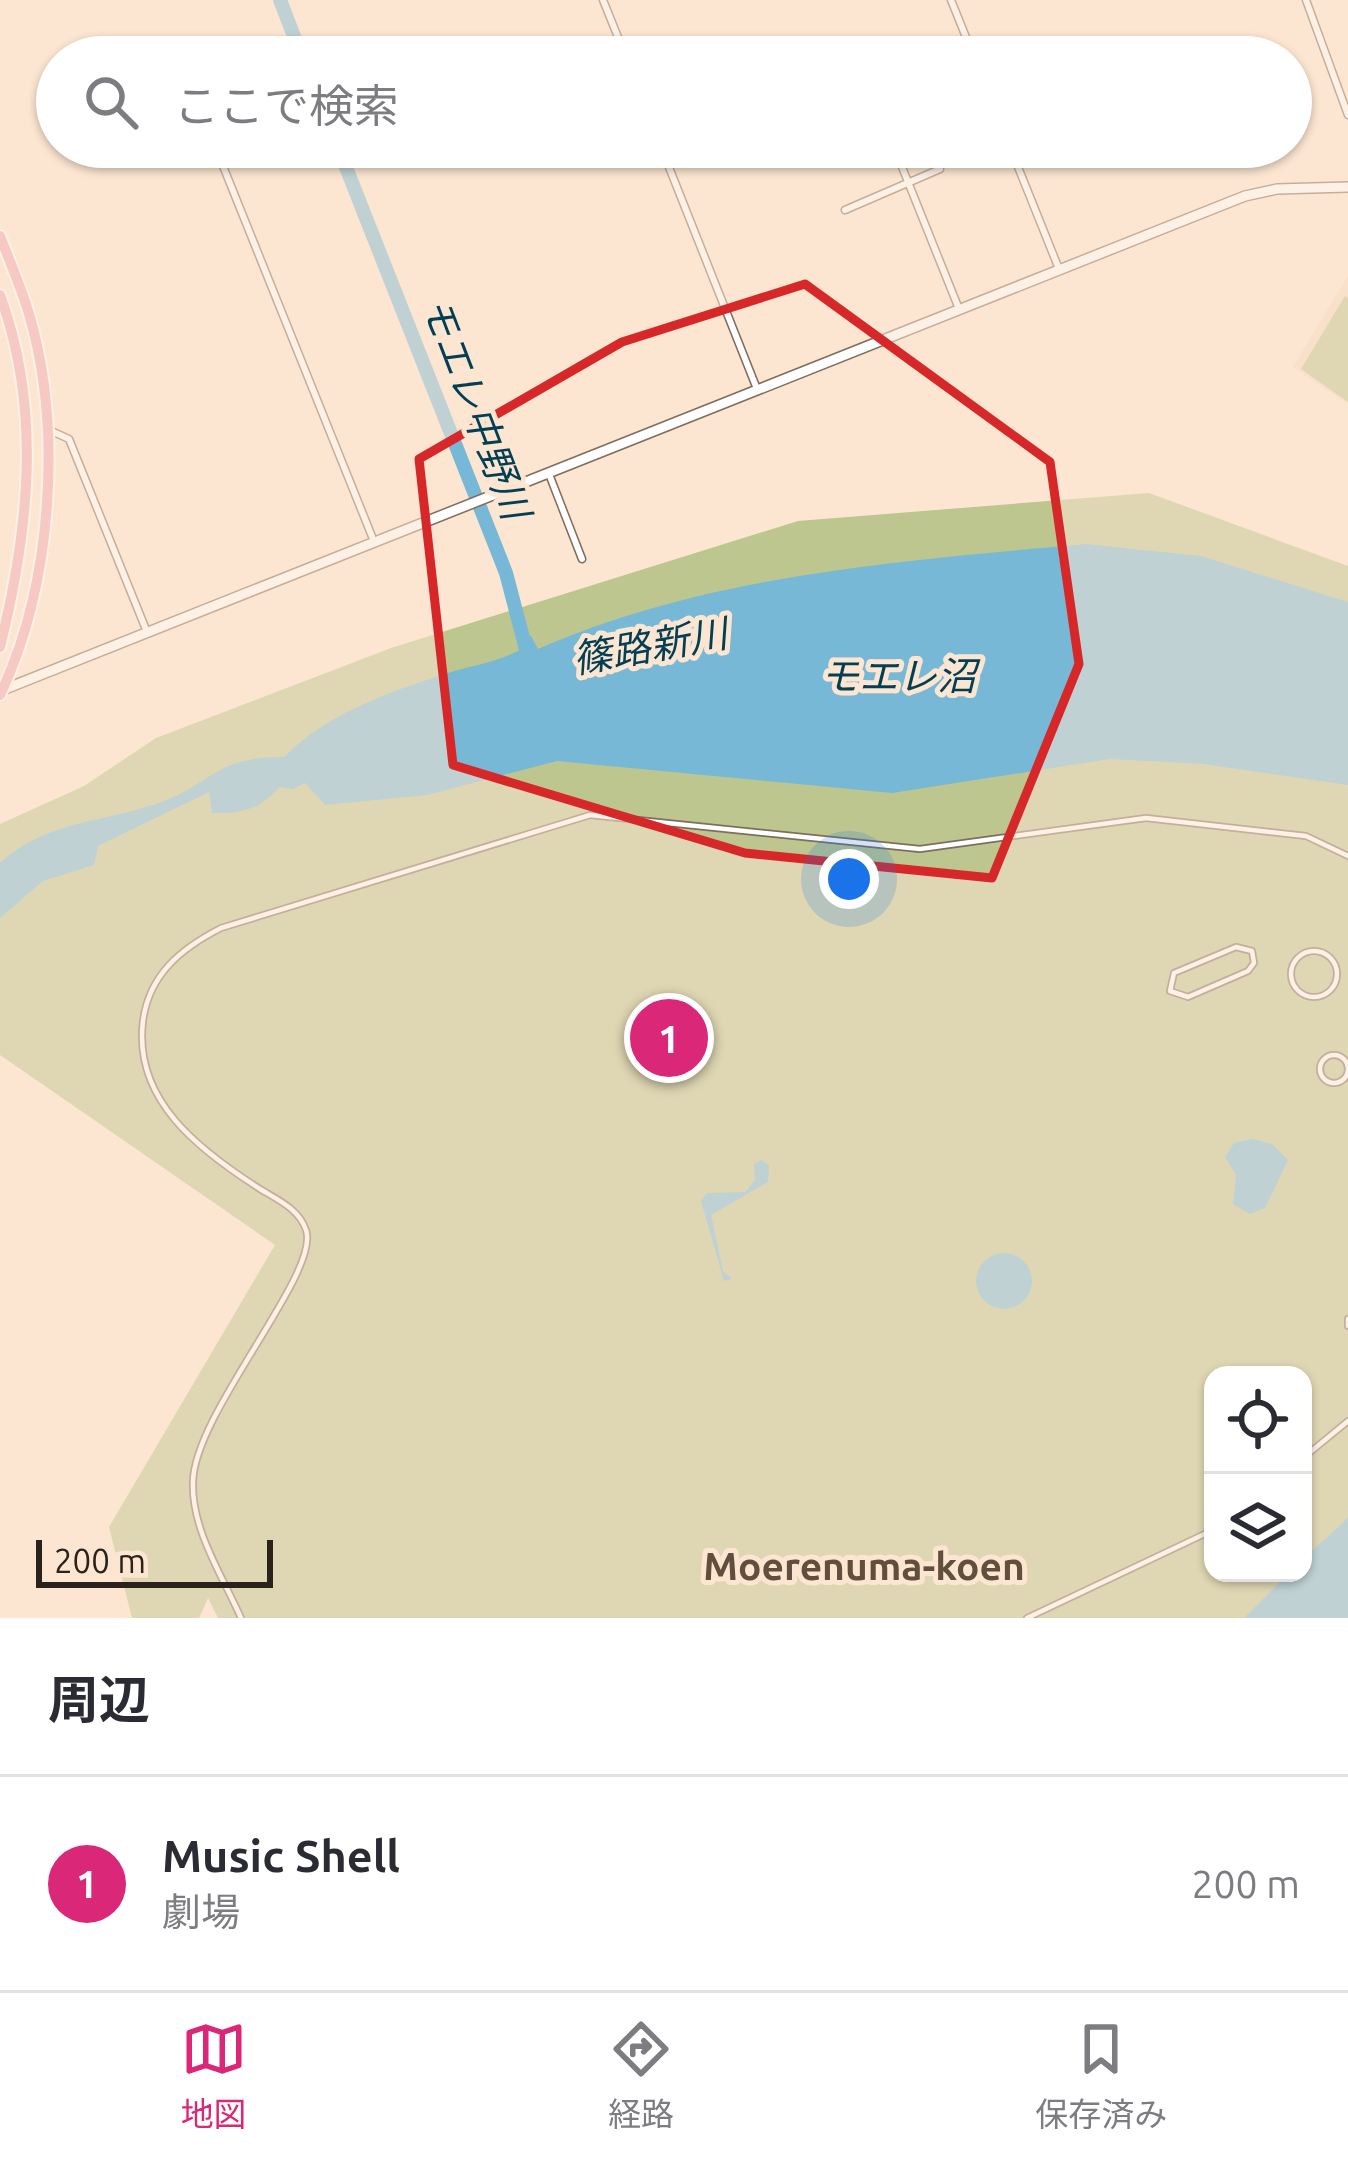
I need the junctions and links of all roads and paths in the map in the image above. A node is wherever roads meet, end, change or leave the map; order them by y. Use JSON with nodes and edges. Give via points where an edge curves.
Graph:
{"nodes":[{"id":1,"x":603,"y":0,"type":"edge"},
{"id":2,"x":951,"y":0,"type":"edge"},
{"id":3,"x":1306,"y":0,"type":"edge"},
{"id":4,"x":618,"y":36,"type":"edge"},
{"id":5,"x":966,"y":36,"type":"edge"},
{"id":6,"x":1348,"y":115,"type":"edge"},
{"id":7,"x":224,"y":168,"type":"edge"},
{"id":8,"x":669,"y":168,"type":"edge"},
{"id":9,"x":902,"y":168,"type":"edge"},
{"id":10,"x":1018,"y":168,"type":"edge"},
{"id":11,"x":940,"y":169,"type":"dead end"},
{"id":12,"x":908,"y":182,"type":"junction"},
{"id":13,"x":1348,"y":187,"type":"edge"},
{"id":14,"x":845,"y":210,"type":"dead end"},
{"id":15,"x":0,"y":236,"type":"edge"},
{"id":16,"x":1059,"y":269,"type":"junction"},
{"id":17,"x":0,"y":295,"type":"edge"},
{"id":18,"x":959,"y":309,"type":"junction"},
{"id":19,"x":757,"y":389,"type":"junction"},
{"id":20,"x":45,"y":429,"type":"junction"},
{"id":21,"x":548,"y":470,"type":"junction"},
{"id":22,"x":373,"y":539,"type":"junction"},
{"id":23,"x":582,"y":559,"type":"dead end"},
{"id":24,"x":147,"y":632,"type":"junction"},
{"id":25,"x":0,"y":647,"type":"edge"},
{"id":26,"x":1,"y":692,"type":"edge"},
{"id":27,"x":1348,"y":856,"type":"edge"},
{"id":28,"x":1322,"y":995,"type":"joint"},
{"id":29,"x":1188,"y":997,"type":"joint"},
{"id":30,"x":1347,"y":1067,"type":"edge"},
{"id":31,"x":1348,"y":1421,"type":"edge"},
{"id":32,"x":1312,"y":1451,"type":"edge"},
{"id":33,"x":1204,"y":1534,"type":"edge"},
{"id":34,"x":242,"y":1618,"type":"edge"},
{"id":35,"x":1027,"y":1618,"type":"edge"}],
"edges":[{"from":1,"to":4,"type":"street"},
{"from":2,"to":5,"type":"street"},
{"from":3,"to":6,"type":"street"},
{"from":7,"to":22,"type":"street"},
{"from":8,"to":19,"type":"street"},
{"from":9,"to":12,"type":"street"},
{"from":10,"to":16,"type":"street"},
{"from":11,"to":12,"type":"street"},
{"from":12,"to":14,"type":"street"},
{"from":12,"to":18,"type":"street"},
{"from":13,"to":16,"type":"street","via":[[1245,196]]},
{"from":15,"to":20,"type":"main road","via":[[30,316]]},
{"from":16,"to":18,"type":"street"},
{"from":17,"to":25,"type":"main road","via":[[26,402],[27,486]]},
{"from":18,"to":19,"type":"street"},
{"from":19,"to":21,"type":"street"},
{"from":20,"to":24,"type":"street","via":[[69,439]]},
{"from":20,"to":26,"type":"main road","via":[[38,560],[20,653]]},
{"from":21,"to":22,"type":"street"},
{"from":21,"to":23,"type":"street"},
{"from":22,"to":24,"type":"street"},
{"from":24,"to":26,"type":"street"},
{"from":27,"to":34,"type":"street","via":[[1306,836],[1146,818],[920,849],[590,815],[193,943],[160,973],[146,1005],[142,1057],[149,1082],[182,1128],[299,1216],[310,1246],[195,1458],[195,1509]]},
{"from":28,"to":28,"type":"street","via":[[1335,983],[1336,965],[1323,952],[1304,952],[1293,982],[1304,994]]},
{"from":29,"to":29,"type":"street","via":[[1248,971],[1252,951],[1236,947],[1174,973],[1170,991]]},
{"from":30,"to":30,"type":"street","via":[[1335,1056],[1320,1068],[1334,1083]]},
{"from":31,"to":32,"type":"street"},
{"from":33,"to":35,"type":"street"}]}
